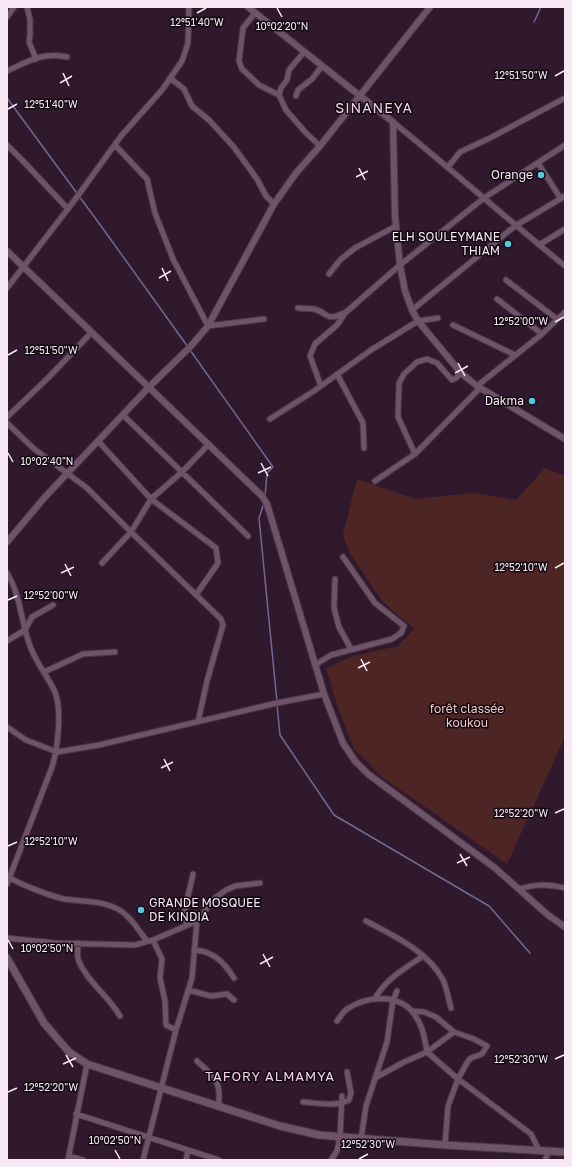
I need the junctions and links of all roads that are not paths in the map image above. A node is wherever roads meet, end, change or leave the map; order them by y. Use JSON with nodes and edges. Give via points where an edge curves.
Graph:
{"nodes":[{"id":1,"x":14,"y":7,"type":"edge"},
{"id":2,"x":27,"y":7,"type":"edge"},
{"id":3,"x":188,"y":7,"type":"edge"},
{"id":4,"x":248,"y":7,"type":"edge"},
{"id":5,"x":430,"y":7,"type":"edge"},
{"id":6,"x":255,"y":13,"type":"junction"},
{"id":7,"x":7,"y":16,"type":"edge"},
{"id":8,"x":304,"y":52,"type":"junction"},
{"id":9,"x":67,"y":57,"type":"dead end"},
{"id":10,"x":36,"y":59,"type":"junction"},
{"id":11,"x":322,"y":66,"type":"junction"},
{"id":12,"x":7,"y":71,"type":"edge"},
{"id":13,"x":170,"y":78,"type":"junction"},
{"id":14,"x":279,"y":95,"type":"junction"},
{"id":15,"x":296,"y":96,"type":"dead end"},
{"id":16,"x":359,"y":96,"type":"junction"},
{"id":17,"x":565,"y":98,"type":"edge"},
{"id":18,"x":393,"y":122,"type":"junction"},
{"id":19,"x":7,"y":145,"type":"edge"},
{"id":20,"x":115,"y":145,"type":"junction"},
{"id":21,"x":565,"y":145,"type":"edge"},
{"id":22,"x":320,"y":146,"type":"junction"},
{"id":23,"x":538,"y":163,"type":"junction"},
{"id":24,"x":448,"y":167,"type":"junction"},
{"id":25,"x":484,"y":198,"type":"junction"},
{"id":26,"x":563,"y":198,"type":"edge"},
{"id":27,"x":274,"y":204,"type":"junction"},
{"id":28,"x":68,"y":209,"type":"junction"},
{"id":29,"x":396,"y":226,"type":"junction"},
{"id":30,"x":516,"y":226,"type":"junction"},
{"id":31,"x":565,"y":229,"type":"edge"},
{"id":32,"x":539,"y":245,"type":"junction"},
{"id":33,"x":7,"y":251,"type":"edge"},
{"id":34,"x":400,"y":265,"type":"junction"},
{"id":35,"x":565,"y":266,"type":"edge"},
{"id":36,"x":23,"y":267,"type":"junction"},
{"id":37,"x":329,"y":274,"type":"dead end"},
{"id":38,"x":506,"y":280,"type":"dead end"},
{"id":39,"x":7,"y":288,"type":"edge"},
{"id":40,"x":497,"y":299,"type":"dead end"},
{"id":41,"x":298,"y":308,"type":"dead end"},
{"id":42,"x":412,"y":310,"type":"junction"},
{"id":43,"x":565,"y":312,"type":"edge"},
{"id":44,"x":345,"y":313,"type":"junction"},
{"id":45,"x":438,"y":318,"type":"dead end"},
{"id":46,"x":264,"y":319,"type":"dead end"},
{"id":47,"x":557,"y":319,"type":"junction"},
{"id":48,"x":418,"y":321,"type":"junction"},
{"id":49,"x":453,"y":325,"type":"dead end"},
{"id":50,"x":208,"y":326,"type":"junction"},
{"id":51,"x":92,"y":332,"type":"junction"},
{"id":52,"x":542,"y":334,"type":"junction"},
{"id":53,"x":515,"y":355,"type":"junction"},
{"id":54,"x":461,"y":373,"type":"junction"},
{"id":55,"x":337,"y":374,"type":"junction"},
{"id":56,"x":321,"y":386,"type":"junction"},
{"id":57,"x":149,"y":387,"type":"junction"},
{"id":58,"x":478,"y":387,"type":"junction"},
{"id":59,"x":123,"y":415,"type":"junction"},
{"id":60,"x":7,"y":416,"type":"edge"},
{"id":61,"x":270,"y":419,"type":"dead end"},
{"id":62,"x":7,"y":423,"type":"edge"},
{"id":63,"x":565,"y":439,"type":"edge"},
{"id":64,"x":98,"y":441,"type":"junction"},
{"id":65,"x":209,"y":444,"type":"junction"},
{"id":66,"x":364,"y":448,"type":"dead end"},
{"id":67,"x":415,"y":454,"type":"junction"},
{"id":68,"x":182,"y":472,"type":"junction"},
{"id":69,"x":68,"y":473,"type":"junction"},
{"id":70,"x":375,"y":481,"type":"dead end"},
{"id":71,"x":151,"y":499,"type":"junction"},
{"id":72,"x":131,"y":532,"type":"junction"},
{"id":73,"x":248,"y":536,"type":"dead end"},
{"id":74,"x":7,"y":542,"type":"edge"},
{"id":75,"x":343,"y":557,"type":"dead end"},
{"id":76,"x":102,"y":563,"type":"dead end"},
{"id":77,"x":7,"y":573,"type":"edge"},
{"id":78,"x":335,"y":579,"type":"dead end"},
{"id":79,"x":196,"y":595,"type":"junction"},
{"id":80,"x":53,"y":606,"type":"dead end"},
{"id":81,"x":25,"y":630,"type":"junction"},
{"id":82,"x":7,"y":641,"type":"edge"},
{"id":83,"x":351,"y":649,"type":"junction"},
{"id":84,"x":115,"y":652,"type":"dead end"},
{"id":85,"x":315,"y":665,"type":"junction"},
{"id":86,"x":44,"y":672,"type":"junction"},
{"id":87,"x":324,"y":694,"type":"junction"},
{"id":88,"x":198,"y":722,"type":"junction"},
{"id":89,"x":7,"y":727,"type":"edge"},
{"id":90,"x":56,"y":752,"type":"junction"},
{"id":91,"x":192,"y":874,"type":"dead end"},
{"id":92,"x":9,"y":877,"type":"edge"},
{"id":93,"x":260,"y":883,"type":"dead end"},
{"id":94,"x":7,"y":884,"type":"edge"},
{"id":95,"x":565,"y":888,"type":"edge"},
{"id":96,"x":519,"y":889,"type":"junction"},
{"id":97,"x":197,"y":921,"type":"junction"},
{"id":98,"x":366,"y":921,"type":"dead end"},
{"id":99,"x":187,"y":925,"type":"junction"},
{"id":100,"x":565,"y":927,"type":"edge"},
{"id":101,"x":7,"y":938,"type":"edge"},
{"id":102,"x":153,"y":940,"type":"junction"},
{"id":103,"x":147,"y":941,"type":"junction"},
{"id":104,"x":78,"y":943,"type":"junction"},
{"id":105,"x":194,"y":950,"type":"junction"},
{"id":106,"x":423,"y":956,"type":"junction"},
{"id":107,"x":7,"y":958,"type":"edge"},
{"id":108,"x":234,"y":978,"type":"dead end"},
{"id":109,"x":188,"y":990,"type":"junction"},
{"id":110,"x":397,"y":992,"type":"dead end"},
{"id":111,"x":374,"y":998,"type":"junction"},
{"id":112,"x":234,"y":1000,"type":"dead end"},
{"id":113,"x":393,"y":1000,"type":"junction"},
{"id":114,"x":451,"y":1008,"type":"dead end"},
{"id":115,"x":412,"y":1011,"type":"junction"},
{"id":116,"x":120,"y":1016,"type":"dead end"},
{"id":117,"x":337,"y":1021,"type":"dead end"},
{"id":118,"x":176,"y":1030,"type":"junction"},
{"id":119,"x":454,"y":1032,"type":"junction"},
{"id":120,"x":428,"y":1052,"type":"junction"},
{"id":121,"x":197,"y":1061,"type":"dead end"},
{"id":122,"x":87,"y":1064,"type":"junction"},
{"id":123,"x":347,"y":1072,"type":"dead end"},
{"id":124,"x":375,"y":1078,"type":"junction"},
{"id":125,"x":458,"y":1079,"type":"junction"},
{"id":126,"x":162,"y":1089,"type":"junction"},
{"id":127,"x":342,"y":1096,"type":"dead end"},
{"id":128,"x":303,"y":1102,"type":"dead end"},
{"id":129,"x":342,"y":1104,"type":"junction"},
{"id":130,"x":218,"y":1106,"type":"junction"},
{"id":131,"x":76,"y":1114,"type":"junction"},
{"id":132,"x":150,"y":1137,"type":"junction"},
{"id":133,"x":340,"y":1137,"type":"junction"},
{"id":134,"x":361,"y":1139,"type":"junction"},
{"id":135,"x":445,"y":1146,"type":"junction"},
{"id":136,"x":188,"y":1150,"type":"junction"},
{"id":137,"x":539,"y":1150,"type":"junction"},
{"id":138,"x":549,"y":1151,"type":"junction"},
{"id":139,"x":565,"y":1152,"type":"edge"},
{"id":140,"x":68,"y":1158,"type":"edge"},
{"id":141,"x":83,"y":1160,"type":"edge"},
{"id":142,"x":143,"y":1160,"type":"edge"},
{"id":143,"x":186,"y":1160,"type":"edge"},
{"id":144,"x":219,"y":1160,"type":"edge"},
{"id":145,"x":331,"y":1160,"type":"edge"},
{"id":146,"x":545,"y":1160,"type":"edge"}],
"edges":[{"from":1,"to":7,"type":"street"},
{"from":2,"to":10,"type":"street","via":[[30,19],[28,42]]},
{"from":3,"to":13,"type":"street","via":[[188,43],[182,61]]},
{"from":4,"to":6,"type":"street"},
{"from":5,"to":16,"type":"street"},
{"from":6,"to":8,"type":"street"},
{"from":6,"to":14,"type":"street","via":[[243,28],[239,61],[242,69],[259,85]]},
{"from":8,"to":11,"type":"street"},
{"from":8,"to":14,"type":"street","via":[[289,70]]},
{"from":9,"to":10,"type":"street","via":[[48,55]]},
{"from":10,"to":12,"type":"street"},
{"from":11,"to":15,"type":"street","via":[[312,79],[298,90]]},
{"from":11,"to":16,"type":"street"},
{"from":13,"to":20,"type":"street"},
{"from":13,"to":27,"type":"street","via":[[184,89],[192,106],[233,146]]},
{"from":14,"to":22,"type":"street","via":[[286,110]]},
{"from":16,"to":18,"type":"street"},
{"from":16,"to":22,"type":"street"},
{"from":17,"to":24,"type":"street","via":[[460,152]]},
{"from":18,"to":24,"type":"street"},
{"from":18,"to":29,"type":"street"},
{"from":19,"to":28,"type":"street"},
{"from":20,"to":28,"type":"street"},
{"from":20,"to":50,"type":"street","via":[[147,179],[154,213],[173,258]]},
{"from":21,"to":23,"type":"street"},
{"from":22,"to":27,"type":"street","via":[[296,173]]},
{"from":23,"to":25,"type":"street"},
{"from":23,"to":26,"type":"street"},
{"from":24,"to":25,"type":"street"},
{"from":25,"to":30,"type":"street"},
{"from":25,"to":34,"type":"street"},
{"from":26,"to":30,"type":"street"},
{"from":27,"to":50,"type":"street"},
{"from":28,"to":36,"type":"street"},
{"from":29,"to":34,"type":"street"},
{"from":29,"to":37,"type":"street","via":[[354,248]]},
{"from":30,"to":32,"type":"street"},
{"from":30,"to":42,"type":"street"},
{"from":31,"to":32,"type":"street"},
{"from":32,"to":35,"type":"street"},
{"from":33,"to":36,"type":"street"},
{"from":34,"to":42,"type":"street"},
{"from":34,"to":44,"type":"street"},
{"from":36,"to":39,"type":"street"},
{"from":36,"to":51,"type":"street"},
{"from":38,"to":47,"type":"street"},
{"from":40,"to":52,"type":"street"},
{"from":41,"to":44,"type":"street","via":[[315,310],[328,317],[337,317]]},
{"from":42,"to":48,"type":"street"},
{"from":43,"to":47,"type":"street"},
{"from":44,"to":56,"type":"street","via":[[337,325],[315,344],[310,356]]},
{"from":45,"to":48,"type":"street"},
{"from":46,"to":50,"type":"street"},
{"from":47,"to":52,"type":"street"},
{"from":48,"to":54,"type":"street"},
{"from":48,"to":55,"type":"street"},
{"from":49,"to":53,"type":"street"},
{"from":50,"to":57,"type":"street"},
{"from":51,"to":57,"type":"street"},
{"from":51,"to":60,"type":"street"},
{"from":52,"to":53,"type":"street"},
{"from":53,"to":58,"type":"street"},
{"from":54,"to":58,"type":"street"},
{"from":54,"to":67,"type":"street","via":[[452,380],[437,363],[427,359],[417,362],[404,374],[399,383],[398,417]]},
{"from":55,"to":56,"type":"street"},
{"from":55,"to":66,"type":"street","via":[[363,423]]},
{"from":56,"to":61,"type":"street"},
{"from":57,"to":59,"type":"street"},
{"from":57,"to":65,"type":"street"},
{"from":58,"to":63,"type":"street"},
{"from":58,"to":67,"type":"street"},
{"from":59,"to":64,"type":"street"},
{"from":59,"to":68,"type":"street"},
{"from":62,"to":69,"type":"street","via":[[33,448]]},
{"from":64,"to":69,"type":"street"},
{"from":64,"to":71,"type":"street"},
{"from":65,"to":68,"type":"street"},
{"from":65,"to":85,"type":"street","via":[[267,504]]},
{"from":67,"to":70,"type":"street"},
{"from":68,"to":71,"type":"street"},
{"from":68,"to":73,"type":"street"},
{"from":69,"to":72,"type":"street","via":[[87,488]]},
{"from":69,"to":74,"type":"street"},
{"from":71,"to":72,"type":"street"},
{"from":71,"to":79,"type":"street","via":[[216,548],[218,563]]},
{"from":72,"to":76,"type":"street"},
{"from":72,"to":79,"type":"street"},
{"from":75,"to":83,"type":"street","via":[[375,603],[404,626],[401,633],[392,639]]},
{"from":77,"to":81,"type":"street","via":[[15,589]]},
{"from":78,"to":83,"type":"street","via":[[334,608]]},
{"from":79,"to":88,"type":"street","via":[[221,619],[223,625]]},
{"from":80,"to":81,"type":"street","via":[[32,616]]},
{"from":81,"to":82,"type":"street"},
{"from":81,"to":86,"type":"street","via":[[31,649]]},
{"from":83,"to":85,"type":"street","via":[[331,655]]},
{"from":84,"to":86,"type":"street","via":[[83,654]]},
{"from":85,"to":87,"type":"street"},
{"from":86,"to":90,"type":"street","via":[[55,692],[59,707]]},
{"from":87,"to":88,"type":"street"},
{"from":87,"to":96,"type":"street","via":[[343,743],[355,761],[368,774],[495,868]]},
{"from":88,"to":90,"type":"street","via":[[99,745]]},
{"from":89,"to":90,"type":"street","via":[[26,740]]},
{"from":90,"to":92,"type":"street"},
{"from":91,"to":99,"type":"street","via":[[184,914]]},
{"from":92,"to":94,"type":"street"},
{"from":92,"to":103,"type":"street","via":[[24,885],[63,898],[104,904],[121,910]]},
{"from":93,"to":97,"type":"street","via":[[235,886],[226,890],[215,898]]},
{"from":95,"to":96,"type":"street","via":[[548,884]]},
{"from":96,"to":100,"type":"street"},
{"from":97,"to":99,"type":"street"},
{"from":97,"to":105,"type":"street"},
{"from":98,"to":106,"type":"street","via":[[405,942]]},
{"from":99,"to":102,"type":"street"},
{"from":101,"to":104,"type":"street"},
{"from":102,"to":103,"type":"street"},
{"from":102,"to":118,"type":"street","via":[[162,959],[160,978],[165,1001],[166,1025]]},
{"from":103,"to":104,"type":"street","via":[[134,945]]},
{"from":104,"to":116,"type":"street","via":[[77,958],[83,970],[114,1005]]},
{"from":105,"to":108,"type":"street","via":[[207,952],[225,965]]},
{"from":105,"to":109,"type":"street","via":[[192,978]]},
{"from":106,"to":111,"type":"street","via":[[392,977]]},
{"from":106,"to":114,"type":"street","via":[[443,979]]},
{"from":107,"to":122,"type":"main road","via":[[44,1023],[69,1052]]},
{"from":109,"to":112,"type":"street","via":[[210,996],[227,994]]},
{"from":109,"to":118,"type":"street"},
{"from":110,"to":113,"type":"street"},
{"from":111,"to":113,"type":"street"},
{"from":111,"to":117,"type":"street","via":[[348,1009]]},
{"from":113,"to":115,"type":"street"},
{"from":113,"to":124,"type":"street","via":[[387,1042]]},
{"from":115,"to":119,"type":"street","via":[[436,1017]]},
{"from":115,"to":120,"type":"street","via":[[424,1032]]},
{"from":118,"to":126,"type":"street"},
{"from":119,"to":120,"type":"street"},
{"from":119,"to":125,"type":"street","via":[[487,1046],[482,1054],[468,1061]]},
{"from":120,"to":124,"type":"street"},
{"from":120,"to":125,"type":"street"},
{"from":121,"to":130,"type":"street","via":[[216,1080],[220,1096]]},
{"from":122,"to":126,"type":"main road"},
{"from":122,"to":131,"type":"street"},
{"from":123,"to":129,"type":"street","via":[[351,1093],[349,1100]]},
{"from":124,"to":134,"type":"street","via":[[366,1106]]},
{"from":125,"to":135,"type":"street","via":[[448,1106]]},
{"from":125,"to":137,"type":"street","via":[[531,1134]]},
{"from":126,"to":130,"type":"main road"},
{"from":126,"to":132,"type":"street"},
{"from":127,"to":129,"type":"street"},
{"from":128,"to":129,"type":"street"},
{"from":129,"to":133,"type":"street"},
{"from":130,"to":133,"type":"main road","via":[[280,1126]]},
{"from":131,"to":132,"type":"street"},
{"from":131,"to":140,"type":"street"},
{"from":132,"to":136,"type":"street"},
{"from":132,"to":142,"type":"street"},
{"from":133,"to":134,"type":"main road"},
{"from":133,"to":145,"type":"street","via":[[337,1151]]},
{"from":134,"to":135,"type":"main road"},
{"from":135,"to":137,"type":"main road"},
{"from":136,"to":143,"type":"street"},
{"from":136,"to":144,"type":"street"},
{"from":137,"to":138,"type":"main road"},
{"from":138,"to":139,"type":"main road"},
{"from":138,"to":146,"type":"street"},
{"from":140,"to":141,"type":"street"}]}
